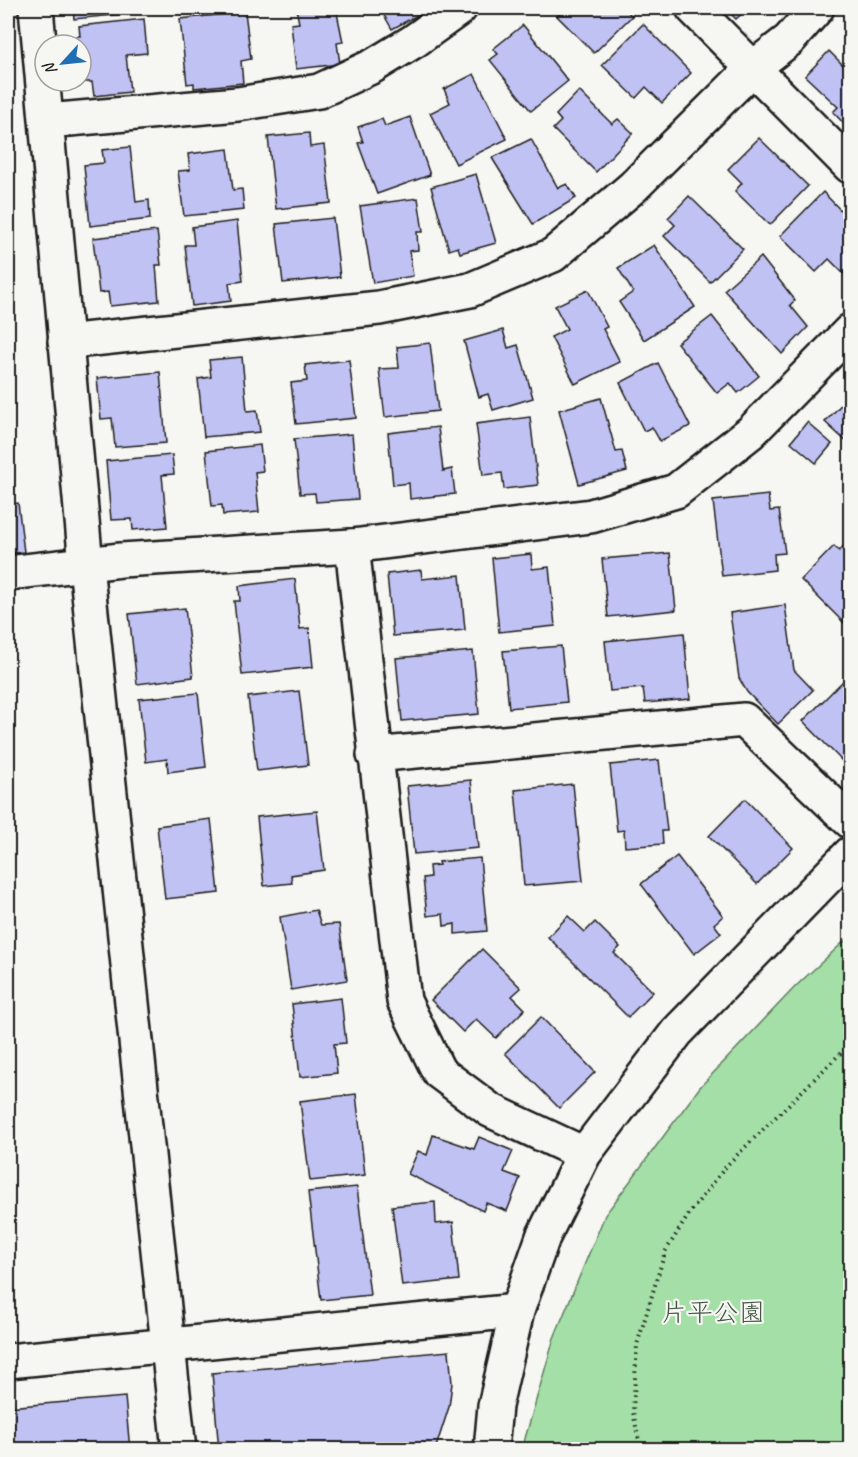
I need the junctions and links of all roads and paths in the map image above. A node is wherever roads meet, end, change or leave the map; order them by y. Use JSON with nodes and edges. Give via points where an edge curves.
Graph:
{"nodes":[{"id":1,"x":36,"y":8,"type":"edge"},
{"id":2,"x":460,"y":8,"type":"edge"},
{"id":3,"x":693,"y":8,"type":"edge"},
{"id":4,"x":817,"y":8,"type":"edge"},
{"id":5,"x":753,"y":68,"type":"junction"},
{"id":6,"x":47,"y":121,"type":"junction"},
{"id":7,"x":850,"y":166,"type":"edge"},
{"id":8,"x":850,"y":331,"type":"edge"},
{"id":9,"x":65,"y":342,"type":"junction"},
{"id":10,"x":351,"y":546,"type":"junction"},
{"id":11,"x":86,"y":565,"type":"junction"},
{"id":12,"x":8,"y":573,"type":"edge"},
{"id":13,"x":375,"y":755,"type":"junction"},
{"id":14,"x":850,"y":821,"type":"edge"},
{"id":15,"x":850,"y":855,"type":"edge"},
{"id":16,"x":850,"y":1044,"type":"edge"},
{"id":17,"x":584,"y":1154,"type":"junction"},
{"id":18,"x":517,"y":1311,"type":"junction"},
{"id":19,"x":169,"y":1345,"type":"junction"},
{"id":20,"x":8,"y":1361,"type":"edge"},
{"id":21,"x":179,"y":1449,"type":"edge"},
{"id":22,"x":491,"y":1449,"type":"edge"},
{"id":23,"x":641,"y":1449,"type":"edge"}],
"edges":[{"from":1,"to":6,"type":"street"},
{"from":2,"to":6,"type":"street","via":[[373,66],[319,91],[238,104]]},
{"from":3,"to":5,"type":"street"},
{"from":4,"to":5,"type":"street","via":[[789,40]]},
{"from":5,"to":7,"type":"street"},
{"from":5,"to":9,"type":"street","via":[[633,187],[553,255],[470,290],[379,308]]},
{"from":6,"to":9,"type":"street"},
{"from":8,"to":10,"type":"street","via":[[752,432],[676,490],[591,516]]},
{"from":9,"to":11,"type":"street"},
{"from":10,"to":11,"type":"street"},
{"from":10,"to":13,"type":"street"},
{"from":11,"to":12,"type":"street"},
{"from":11,"to":19,"type":"street"},
{"from":13,"to":14,"type":"street","via":[[744,720]]},
{"from":13,"to":17,"type":"street","via":[[404,1001],[439,1072],[490,1110]]},
{"from":15,"to":17,"type":"street","via":[[677,1032]]},
{"from":16,"to":23,"type":"path","via":[[728,1164],[690,1211],[665,1252],[638,1345],[633,1412]]},
{"from":17,"to":18,"type":"street","via":[[543,1237]]},
{"from":18,"to":19,"type":"street"},
{"from":18,"to":22,"type":"street","via":[[495,1407]]},
{"from":19,"to":20,"type":"street"},
{"from":19,"to":21,"type":"street"}]}
